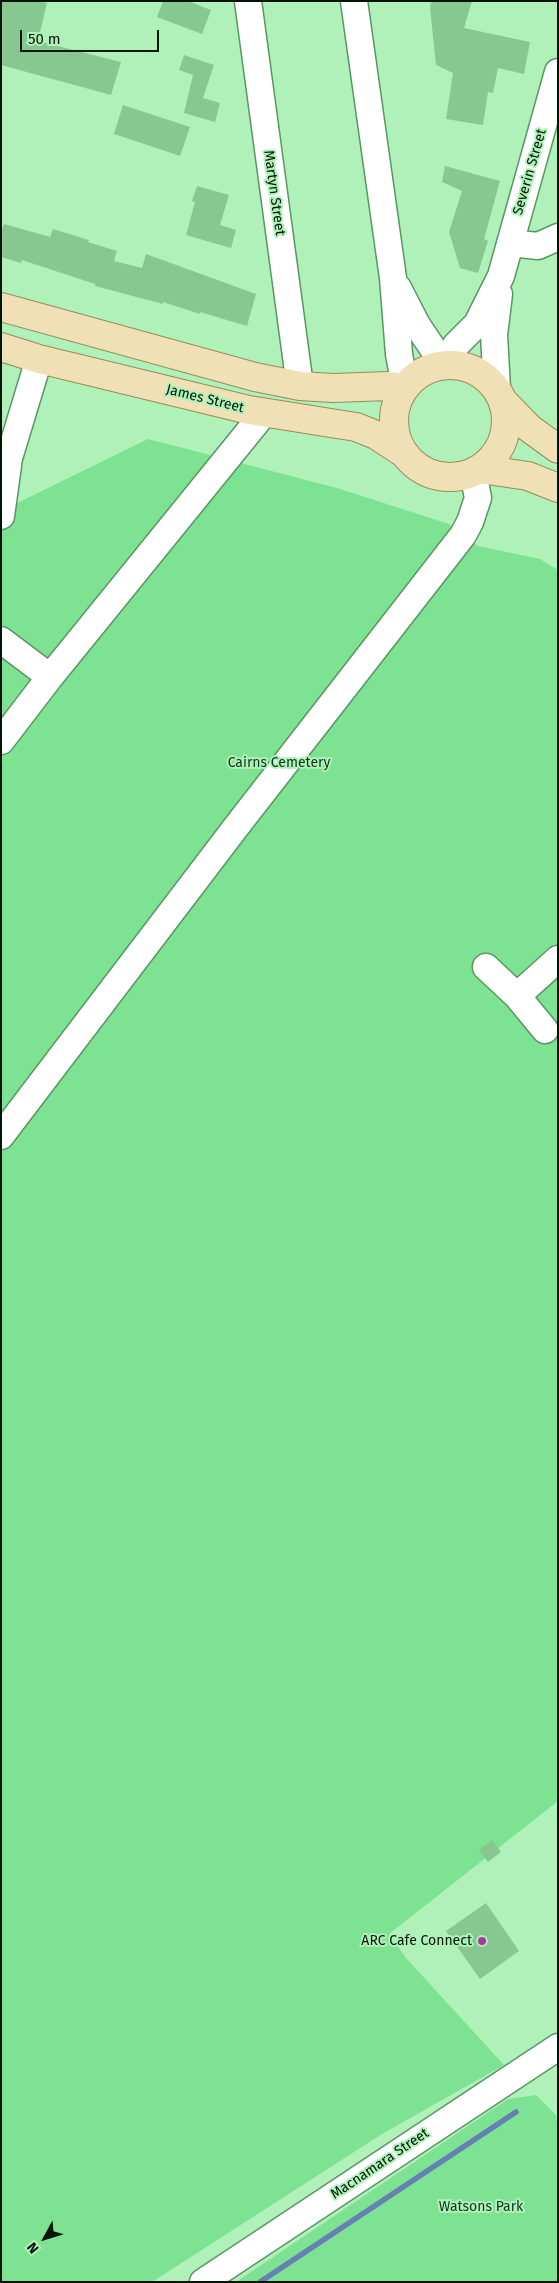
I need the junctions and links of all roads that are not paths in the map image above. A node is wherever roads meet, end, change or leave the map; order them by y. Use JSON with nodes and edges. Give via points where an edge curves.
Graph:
{"nodes":[{"id":1,"x":248,"y":1,"type":"edge"},
{"id":2,"x":354,"y":1,"type":"edge"},
{"id":3,"x":558,"y":72,"type":"edge"},
{"id":4,"x":558,"y":237,"type":"edge"},
{"id":5,"x":510,"y":244,"type":"junction"},
{"id":6,"x":501,"y":276,"type":"junction"},
{"id":7,"x":393,"y":278,"type":"junction"},
{"id":8,"x":1,"y":307,"type":"edge"},
{"id":9,"x":1,"y":347,"type":"edge"},
{"id":10,"x":39,"y":359,"type":"junction"},
{"id":11,"x":444,"y":365,"type":"junction"},
{"id":12,"x":300,"y":386,"type":"junction"},
{"id":13,"x":405,"y":388,"type":"junction"},
{"id":14,"x":499,"y":395,"type":"junction"},
{"id":15,"x":264,"y":413,"type":"junction"},
{"id":16,"x":558,"y":448,"type":"edge"},
{"id":17,"x":405,"y":454,"type":"junction"},
{"id":18,"x":474,"y":472,"type":"junction"},
{"id":19,"x":558,"y":488,"type":"edge"},
{"id":20,"x":1,"y":516,"type":"edge"},
{"id":21,"x":1,"y":640,"type":"edge"},
{"id":22,"x":50,"y":677,"type":"junction"},
{"id":23,"x":1,"y":740,"type":"edge"},
{"id":24,"x":558,"y":959,"type":"edge"},
{"id":25,"x":486,"y":967,"type":"dead end"},
{"id":26,"x":517,"y":996,"type":"junction"},
{"id":27,"x":545,"y":1030,"type":"dead end"},
{"id":28,"x":1,"y":1136,"type":"edge"},
{"id":29,"x":557,"y":2050,"type":"edge"},
{"id":30,"x":203,"y":2282,"type":"edge"}],
"edges":[{"from":1,"to":12,"type":"street","name":"Martyn Street"},
{"from":2,"to":7,"type":"street"},
{"from":3,"to":5,"type":"street","name":"Severin Street"},
{"from":4,"to":5,"type":"street","via":[[538,246]]},
{"from":5,"to":6,"type":"street","name":"Severin Street"},
{"from":6,"to":11,"type":"street","name":"Severin Street","via":[[477,324],[456,346]]},
{"from":6,"to":14,"type":"street","name":"Severin Street","via":[[494,336]]},
{"from":7,"to":11,"type":"street","via":[[417,325]]},
{"from":7,"to":13,"type":"street"},
{"from":8,"to":12,"type":"main road","via":[[217,368]]},
{"from":9,"to":10,"type":"main road","name":"James Street"},
{"from":10,"to":15,"type":"main road","name":"James Street"},
{"from":10,"to":20,"type":"street","via":[[9,458]]},
{"from":11,"to":13,"type":"main road","via":[[422,372]]},
{"from":11,"to":14,"type":"main road","via":[[460,365],[474,370],[487,378]]},
{"from":12,"to":13,"type":"main road"},
{"from":13,"to":17,"type":"main road","via":[[396,406],[394,426]]},
{"from":14,"to":16,"type":"main road","via":[[529,428]]},
{"from":14,"to":18,"type":"main road","via":[[506,417],[505,434],[493,457]]},
{"from":15,"to":17,"type":"main road","name":"James Street","via":[[356,427],[376,434]]},
{"from":15,"to":22,"type":"street"},
{"from":17,"to":18,"type":"main road","via":[[420,468],[438,476]]},
{"from":18,"to":19,"type":"main road","via":[[528,476]]},
{"from":18,"to":28,"type":"street","via":[[478,498],[463,534]]},
{"from":21,"to":22,"type":"street"},
{"from":22,"to":23,"type":"street"},
{"from":24,"to":26,"type":"street"},
{"from":25,"to":26,"type":"street"},
{"from":26,"to":27,"type":"street"},
{"from":29,"to":30,"type":"street","name":"Macnamara Street"}]}
